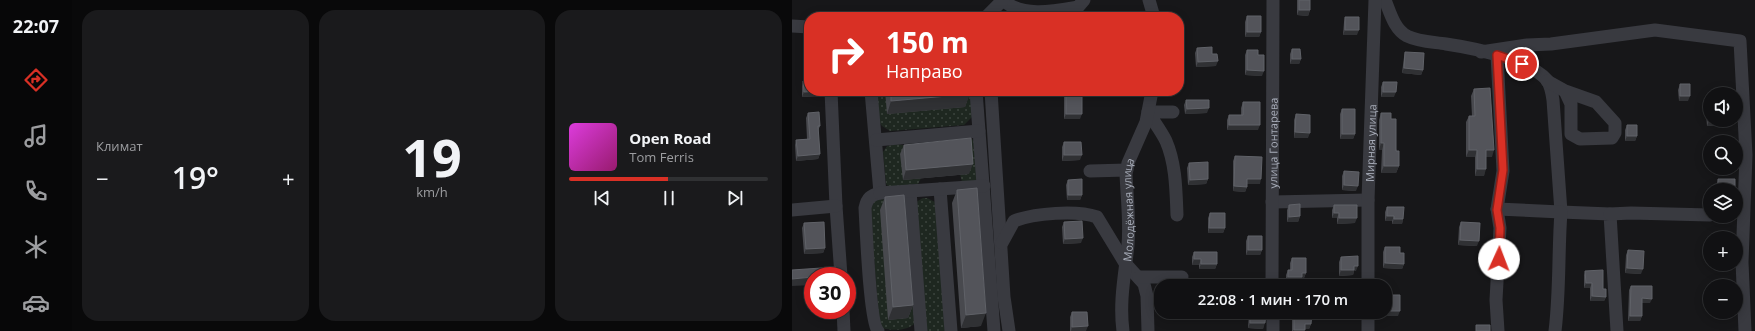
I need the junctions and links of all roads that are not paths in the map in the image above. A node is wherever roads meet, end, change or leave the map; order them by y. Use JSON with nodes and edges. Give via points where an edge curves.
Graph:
{"nodes":[{"id":1,"x":1003,"y":0,"type":"edge"},
{"id":2,"x":1084,"y":0,"type":"edge"},
{"id":3,"x":1145,"y":0,"type":"edge"},
{"id":4,"x":1150,"y":0,"type":"edge"},
{"id":5,"x":1157,"y":0,"type":"edge"},
{"id":6,"x":1273,"y":0,"type":"edge"},
{"id":7,"x":1375,"y":0,"type":"edge"},
{"id":8,"x":1385,"y":0,"type":"edge"},
{"id":9,"x":992,"y":12,"type":"edge"},
{"id":10,"x":1144,"y":12,"type":"edge"},
{"id":11,"x":1154,"y":12,"type":"edge"},
{"id":12,"x":1156,"y":12,"type":"edge"},
{"id":13,"x":792,"y":26,"type":"edge"},
{"id":14,"x":804,"y":26,"type":"edge"},
{"id":15,"x":1481,"y":52,"type":"junction"},
{"id":16,"x":1497,"y":55,"type":"junction"},
{"id":17,"x":1547,"y":80,"type":"junction"},
{"id":18,"x":1565,"y":91,"type":"junction"},
{"id":19,"x":832,"y":96,"type":"edge"},
{"id":20,"x":872,"y":96,"type":"edge"},
{"id":21,"x":976,"y":96,"type":"edge"},
{"id":22,"x":991,"y":96,"type":"edge"},
{"id":23,"x":1151,"y":96,"type":"edge"},
{"id":24,"x":1148,"y":112,"type":"junction"},
{"id":25,"x":1173,"y":112,"type":"dead end"},
{"id":26,"x":979,"y":131,"type":"junction"},
{"id":27,"x":876,"y":140,"type":"junction"},
{"id":28,"x":1127,"y":170,"type":"junction"},
{"id":29,"x":1090,"y":171,"type":"dead end"},
{"id":30,"x":984,"y":186,"type":"junction"},
{"id":31,"x":940,"y":189,"type":"junction"},
{"id":32,"x":910,"y":191,"type":"junction"},
{"id":33,"x":880,"y":193,"type":"junction"},
{"id":34,"x":1368,"y":200,"type":"junction"},
{"id":35,"x":1272,"y":202,"type":"junction"},
{"id":36,"x":836,"y":206,"type":"junction"},
{"id":37,"x":792,"y":210,"type":"edge"},
{"id":38,"x":1497,"y":210,"type":"junction"},
{"id":39,"x":1561,"y":212,"type":"junction"},
{"id":40,"x":1610,"y":214,"type":"junction"},
{"id":41,"x":1703,"y":214,"type":"edge"},
{"id":42,"x":1177,"y":215,"type":"dead end"},
{"id":43,"x":1745,"y":215,"type":"edge"},
{"id":44,"x":1002,"y":244,"type":"junction"},
{"id":45,"x":1125,"y":263,"type":"junction"},
{"id":46,"x":840,"y":267,"type":"edge"},
{"id":47,"x":1138,"y":277,"type":"junction"},
{"id":48,"x":1182,"y":277,"type":"dead end"},
{"id":49,"x":1272,"y":279,"type":"edge"},
{"id":50,"x":1368,"y":279,"type":"edge"},
{"id":51,"x":843,"y":319,"type":"edge"},
{"id":52,"x":1273,"y":319,"type":"edge"},
{"id":53,"x":1368,"y":319,"type":"edge"},
{"id":54,"x":876,"y":330,"type":"edge"},
{"id":55,"x":844,"y":331,"type":"edge"},
{"id":56,"x":921,"y":331,"type":"edge"},
{"id":57,"x":951,"y":331,"type":"edge"},
{"id":58,"x":994,"y":331,"type":"edge"},
{"id":59,"x":1008,"y":331,"type":"edge"},
{"id":60,"x":1123,"y":331,"type":"edge"},
{"id":61,"x":1148,"y":331,"type":"edge"},
{"id":62,"x":1273,"y":331,"type":"edge"},
{"id":63,"x":1368,"y":331,"type":"edge"},
{"id":64,"x":1498,"y":331,"type":"edge"},
{"id":65,"x":1555,"y":331,"type":"edge"},
{"id":66,"x":1616,"y":331,"type":"edge"},
{"id":67,"x":1745,"y":331,"type":"edge"}],
"edges":[{"from":1,"to":2,"type":"street","via":[[1008,5],[1038,12],[1078,7]]},
{"from":1,"to":9,"type":"street"},
{"from":3,"to":10,"type":"street"},
{"from":4,"to":11,"type":"street"},
{"from":5,"to":12,"type":"street"},
{"from":6,"to":35,"type":"street","name":"улица Гонтарева"},
{"from":7,"to":34,"type":"street","name":"Мирная улица"},
{"from":8,"to":15,"type":"street","via":[[1397,28],[1407,36]]},
{"from":13,"to":14,"type":"street"},
{"from":15,"to":16,"type":"street"},
{"from":15,"to":43,"type":"street","via":[[1655,30],[1740,41],[1746,155]]},
{"from":16,"to":17,"type":"street","via":[[1522,64]]},
{"from":16,"to":38,"type":"street","via":[[1503,170]]},
{"from":17,"to":18,"type":"street"},
{"from":17,"to":39,"type":"street","via":[[1553,100]]},
{"from":18,"to":18,"type":"street","via":[[1571,104],[1571,134],[1580,139],[1612,138],[1615,123],[1601,106]]},
{"from":19,"to":36,"type":"street"},
{"from":20,"to":27,"type":"street"},
{"from":21,"to":26,"type":"street"},
{"from":22,"to":44,"type":"street"},
{"from":23,"to":24,"type":"street","name":"Молодёжная улица"},
{"from":24,"to":25,"type":"street"},
{"from":24,"to":28,"type":"street","name":"Молодёжная улица"},
{"from":24,"to":42,"type":"street","via":[[1167,143],[1175,179]]},
{"from":26,"to":27,"type":"street"},
{"from":26,"to":30,"type":"street"},
{"from":27,"to":33,"type":"street"},
{"from":28,"to":29,"type":"street"},
{"from":28,"to":45,"type":"street","name":"Молодёжная улица","via":[[1128,244]]},
{"from":30,"to":31,"type":"street"},
{"from":30,"to":58,"type":"street"},
{"from":31,"to":32,"type":"street"},
{"from":31,"to":57,"type":"street"},
{"from":32,"to":33,"type":"street"},
{"from":32,"to":56,"type":"street"},
{"from":33,"to":54,"type":"street","via":[[869,198],[865,208]]},
{"from":34,"to":35,"type":"street"},
{"from":34,"to":50,"type":"street","name":"Мирная улица"},
{"from":35,"to":49,"type":"street","name":"улица Гонтарева"},
{"from":36,"to":37,"type":"street"},
{"from":36,"to":46,"type":"street"},
{"from":38,"to":39,"type":"street"},
{"from":38,"to":64,"type":"street","via":[[1500,228],[1496,300]]},
{"from":39,"to":40,"type":"street"},
{"from":39,"to":65,"type":"street","via":[[1558,312]]},
{"from":40,"to":41,"type":"street"},
{"from":40,"to":66,"type":"street"},
{"from":43,"to":67,"type":"street","via":[[1742,262]]},
{"from":44,"to":45,"type":"street","via":[[1014,220],[1063,214],[1090,215],[1097,217]]},
{"from":44,"to":59,"type":"street"},
{"from":45,"to":47,"type":"street"},
{"from":45,"to":60,"type":"street","name":"Молодёжная улица","via":[[1121,291]]},
{"from":47,"to":48,"type":"street"},
{"from":47,"to":61,"type":"street","via":[[1144,284],[1147,296]]},
{"from":51,"to":55,"type":"street"},
{"from":52,"to":62,"type":"street"},
{"from":53,"to":63,"type":"street"}]}
